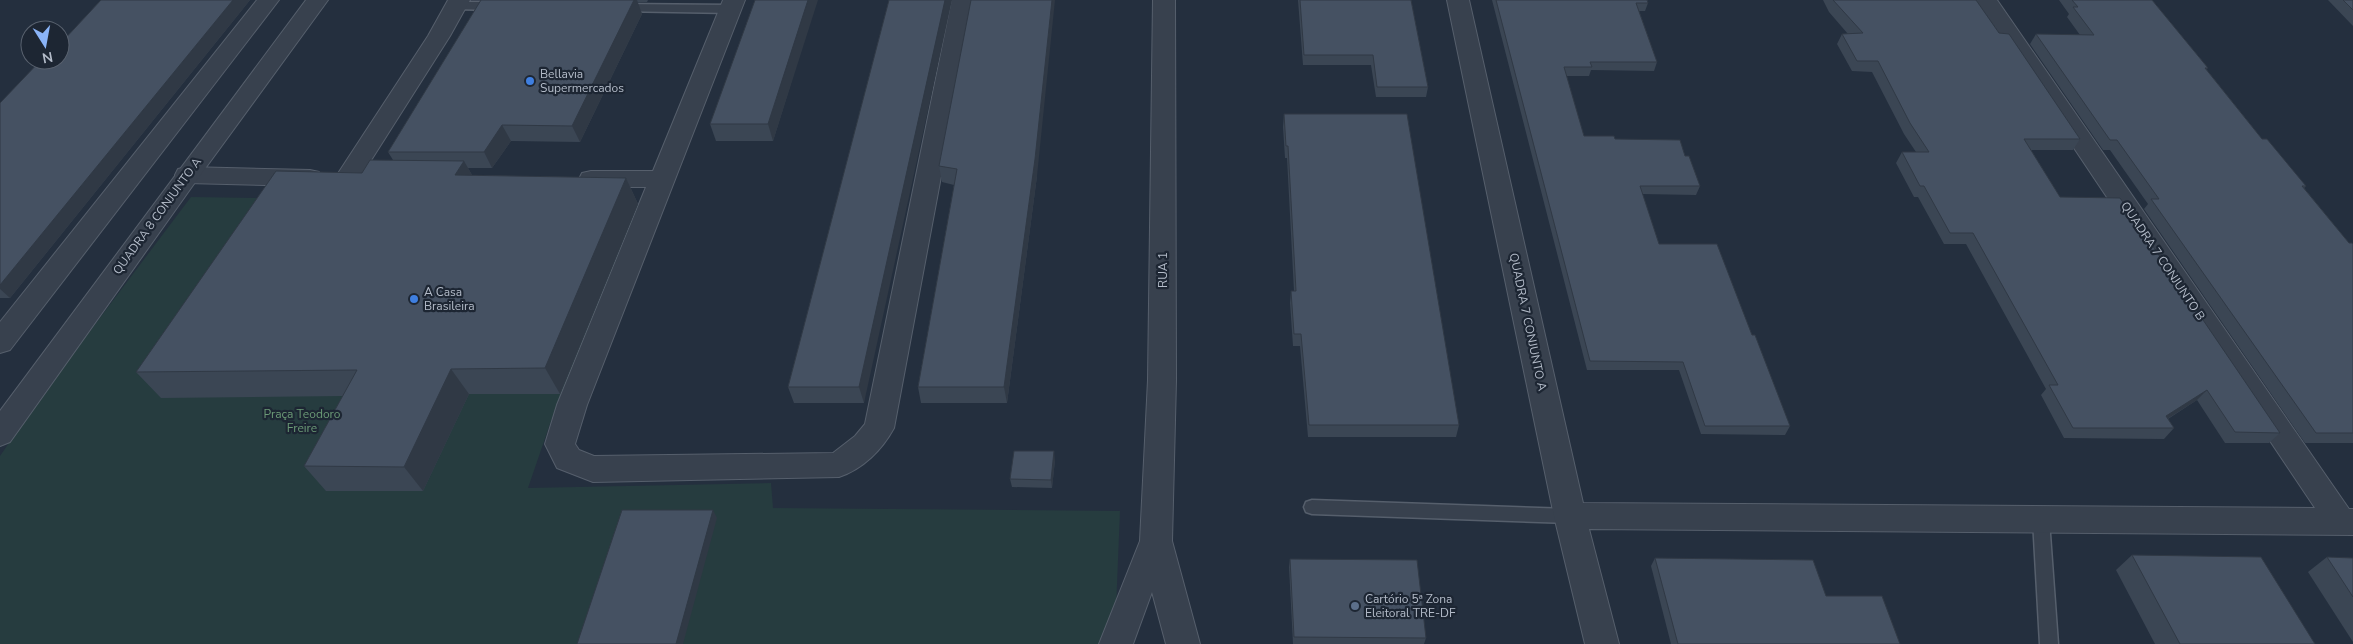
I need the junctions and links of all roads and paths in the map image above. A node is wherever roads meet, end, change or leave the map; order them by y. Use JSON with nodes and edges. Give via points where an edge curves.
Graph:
{"nodes":[{"id":1,"x":962,"y":0,"type":"edge"},
{"id":2,"x":1164,"y":0,"type":"edge"},
{"id":3,"x":1458,"y":0,"type":"edge"},
{"id":4,"x":1986,"y":0,"type":"edge"},
{"id":5,"x":457,"y":3,"type":"edge"},
{"id":6,"x":314,"y":4,"type":"edge"},
{"id":7,"x":264,"y":5,"type":"edge"},
{"id":8,"x":732,"y":5,"type":"edge"},
{"id":9,"x":505,"y":6,"type":"edge"},
{"id":10,"x":603,"y":8,"type":"edge"},
{"id":11,"x":187,"y":175,"type":"junction"},
{"id":12,"x":347,"y":178,"type":"junction"},
{"id":13,"x":376,"y":178,"type":"edge"},
{"id":14,"x":563,"y":179,"type":"edge"},
{"id":15,"x":662,"y":179,"type":"junction"},
{"id":16,"x":0,"y":342,"type":"edge"},
{"id":17,"x":0,"y":434,"type":"edge"},
{"id":18,"x":1312,"y":507,"type":"dead end"},
{"id":19,"x":1570,"y":516,"type":"junction"},
{"id":20,"x":2041,"y":520,"type":"junction"},
{"id":21,"x":2347,"y":522,"type":"edge"},
{"id":22,"x":1156,"y":540,"type":"junction"},
{"id":23,"x":1116,"y":644,"type":"edge"},
{"id":24,"x":1183,"y":644,"type":"edge"},
{"id":25,"x":1602,"y":644,"type":"edge"},
{"id":26,"x":2049,"y":644,"type":"edge"}],
"edges":[{"from":1,"to":15,"type":"street","via":[[879,428],[866,445],[839,464],[592,469],[568,459],[560,444],[572,405]]},
{"from":2,"to":22,"type":"street","name":"RUA 1","via":[[1162,380]]},
{"from":3,"to":19,"type":"street","name":"QUADRA 7 CONJUNTO A"},
{"from":4,"to":21,"type":"street","name":"QUADRA 7 CONJUNTO B"},
{"from":5,"to":9,"type":"lane"},
{"from":5,"to":12,"type":"street"},
{"from":6,"to":7,"type":"street","via":[[281,15],[267,13]]},
{"from":6,"to":11,"type":"street","name":"QUADRA 8 CONJUNTO A"},
{"from":7,"to":16,"type":"street"},
{"from":8,"to":10,"type":"lane"},
{"from":8,"to":15,"type":"street"},
{"from":11,"to":12,"type":"street"},
{"from":11,"to":17,"type":"street","name":"QUADRA 8 CONJUNTO A"},
{"from":12,"to":13,"type":"street"},
{"from":14,"to":15,"type":"street"},
{"from":18,"to":19,"type":"lane"},
{"from":19,"to":20,"type":"street"},
{"from":19,"to":25,"type":"street","name":"QUADRA 7 CONJUNTO A"},
{"from":20,"to":21,"type":"street"},
{"from":20,"to":26,"type":"lane"},
{"from":22,"to":23,"type":"street"},
{"from":22,"to":24,"type":"street"}]}
